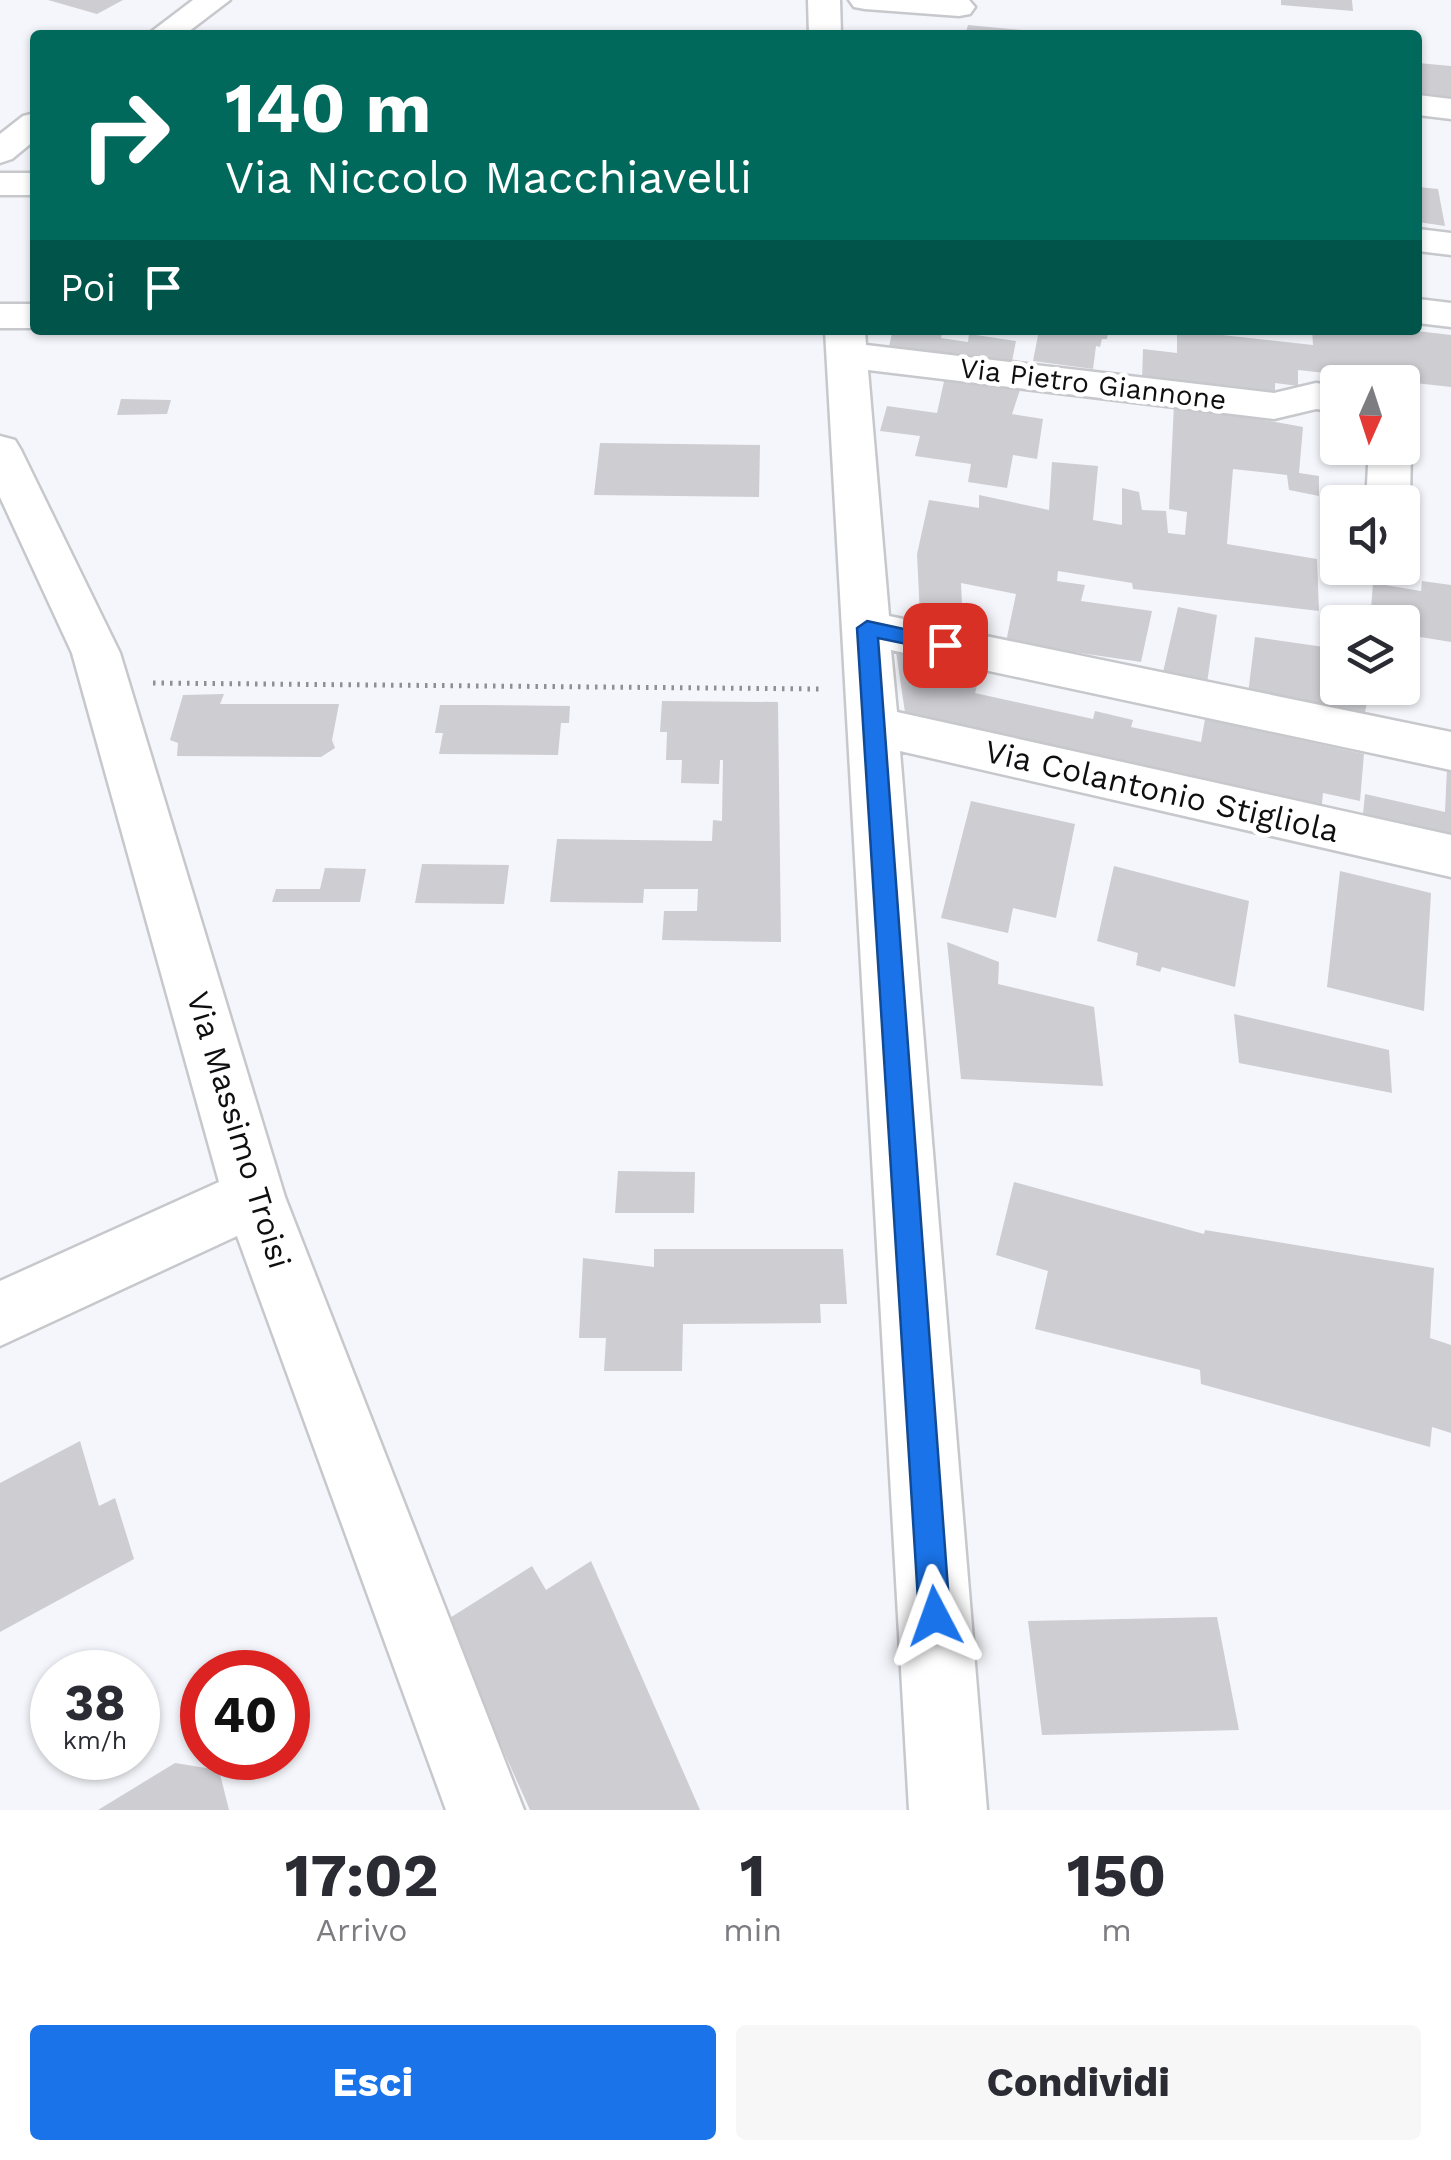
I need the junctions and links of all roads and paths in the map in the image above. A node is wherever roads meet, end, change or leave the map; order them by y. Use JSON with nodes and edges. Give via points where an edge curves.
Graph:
{"nodes":[{"id":1,"x":214,"y":0,"type":"edge"},
{"id":2,"x":824,"y":0,"type":"edge"},
{"id":3,"x":865,"y":0,"type":"edge"},
{"id":4,"x":959,"y":7,"type":"dead end"},
{"id":5,"x":170,"y":30,"type":"edge"},
{"id":6,"x":826,"y":30,"type":"edge"},
{"id":7,"x":1422,"y":105,"type":"edge"},
{"id":8,"x":1451,"y":108,"type":"edge"},
{"id":9,"x":30,"y":127,"type":"edge"},
{"id":10,"x":0,"y":152,"type":"edge"},
{"id":11,"x":0,"y":184,"type":"edge"},
{"id":12,"x":30,"y":184,"type":"edge"},
{"id":13,"x":1422,"y":240,"type":"edge"},
{"id":14,"x":1451,"y":244,"type":"edge"},
{"id":15,"x":1422,"y":312,"type":"edge"},
{"id":16,"x":1451,"y":315,"type":"edge"},
{"id":17,"x":0,"y":316,"type":"edge"},
{"id":18,"x":30,"y":316,"type":"edge"},
{"id":19,"x":846,"y":342,"type":"edge"},
{"id":20,"x":1320,"y":397,"type":"edge"},
{"id":21,"x":0,"y":450,"type":"edge"},
{"id":22,"x":867,"y":628,"type":"junction"},
{"id":23,"x":148,"y":683,"type":"dead end"},
{"id":24,"x":872,"y":708,"type":"junction"},
{"id":25,"x":1451,"y":751,"type":"edge"},
{"id":26,"x":1451,"y":856,"type":"edge"},
{"id":27,"x":254,"y":1196,"type":"junction"},
{"id":28,"x":0,"y":1314,"type":"edge"},
{"id":29,"x":485,"y":1810,"type":"edge"},
{"id":30,"x":948,"y":1810,"type":"edge"}],
"edges":[{"from":1,"to":5,"type":"street"},
{"from":2,"to":6,"type":"street"},
{"from":3,"to":4,"type":"street"},
{"from":7,"to":8,"type":"street"},
{"from":9,"to":10,"type":"street"},
{"from":11,"to":12,"type":"street"},
{"from":13,"to":14,"type":"street"},
{"from":15,"to":16,"type":"street"},
{"from":17,"to":18,"type":"street"},
{"from":19,"to":20,"type":"street","name":"Via Pietro Giannone","via":[[1274,406]]},
{"from":19,"to":22,"type":"street"},
{"from":21,"to":27,"type":"street","name":"Via Massimo Troisi","via":[[96,654]]},
{"from":22,"to":24,"type":"street"},
{"from":22,"to":25,"type":"street"},
{"from":23,"to":24,"type":"path"},
{"from":24,"to":26,"type":"street","name":"Via Colantonio Stigliola"},
{"from":24,"to":30,"type":"street"},
{"from":27,"to":28,"type":"street"},
{"from":27,"to":29,"type":"street","name":"Via Massimo Troisi"}]}
